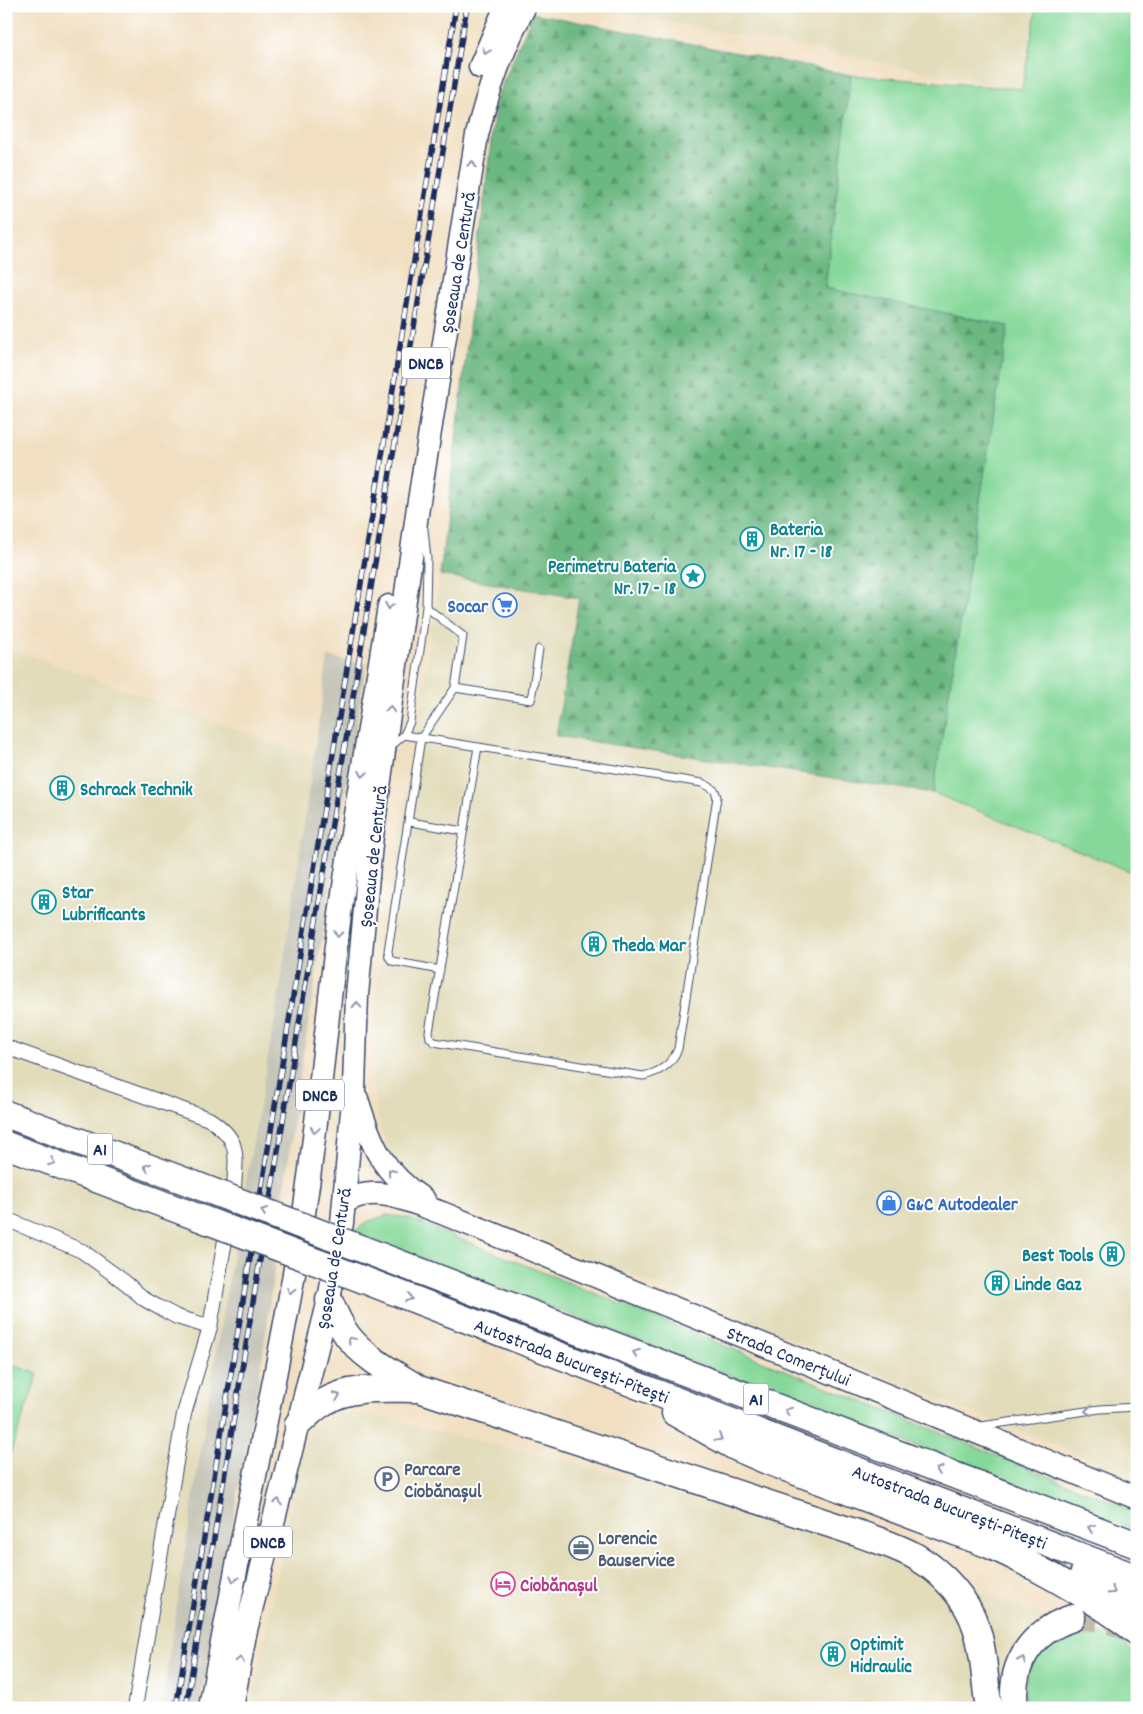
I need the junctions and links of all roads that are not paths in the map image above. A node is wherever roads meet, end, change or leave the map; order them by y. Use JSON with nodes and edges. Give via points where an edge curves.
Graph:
{"nodes":[{"id":1,"x":525,"y":6,"type":"edge"},
{"id":2,"x":505,"y":9,"type":"edge"},
{"id":3,"x":418,"y":507,"type":"junction"},
{"id":4,"x":426,"y":607,"type":"junction"},
{"id":5,"x":539,"y":649,"type":"dead end"},
{"id":6,"x":455,"y":688,"type":"junction"},
{"id":7,"x":404,"y":735,"type":"junction"},
{"id":8,"x":421,"y":738,"type":"junction"},
{"id":9,"x":478,"y":747,"type":"junction"},
{"id":10,"x":384,"y":752,"type":"junction"},
{"id":11,"x":410,"y":822,"type":"junction"},
{"id":12,"x":463,"y":831,"type":"junction"},
{"id":13,"x":440,"y":970,"type":"junction"},
{"id":14,"x":6,"y":1048,"type":"edge"},
{"id":15,"x":354,"y":1088,"type":"junction"},
{"id":16,"x":6,"y":1114,"type":"edge"},
{"id":17,"x":6,"y":1145,"type":"edge"},
{"id":18,"x":344,"y":1203,"type":"junction"},
{"id":19,"x":442,"y":1213,"type":"junction"},
{"id":20,"x":6,"y":1219,"type":"edge"},
{"id":21,"x":330,"y":1300,"type":"junction"},
{"id":22,"x":210,"y":1327,"type":"junction"},
{"id":23,"x":617,"y":1378,"type":"junction"},
{"id":24,"x":419,"y":1389,"type":"junction"},
{"id":25,"x":1137,"y":1407,"type":"edge"},
{"id":26,"x":733,"y":1422,"type":"junction"},
{"id":27,"x":298,"y":1424,"type":"junction"},
{"id":28,"x":962,"y":1426,"type":"junction"},
{"id":29,"x":1137,"y":1498,"type":"edge"},
{"id":30,"x":1137,"y":1545,"type":"edge"},
{"id":31,"x":1137,"y":1578,"type":"edge"},
{"id":32,"x":1137,"y":1608,"type":"edge"},
{"id":33,"x":1072,"y":1618,"type":"tunnel mouth"},
{"id":34,"x":1137,"y":1632,"type":"edge"},
{"id":35,"x":135,"y":1708,"type":"edge"},
{"id":36,"x":210,"y":1708,"type":"edge"},
{"id":37,"x":232,"y":1708,"type":"edge"},
{"id":38,"x":989,"y":1708,"type":"edge"},
{"id":39,"x":1015,"y":1708,"type":"edge"}],
"edges":[{"from":3,"to":1,"type":"main road","name":"Șoseaua de Centură","number":"DNCB","one_way":true,"via":[[477,135],[492,80]]},
{"from":2,"to":36,"type":"main road","name":"Șoseaua de Centură","number":"DNCB","one_way":true,"via":[[479,70],[457,157],[342,902],[299,1243]]},
{"from":3,"to":4,"type":"lane","via":[[425,533]]},
{"from":10,"to":3,"type":"main road","name":"Șoseaua de Centură","number":"DNCB","one_way":true},
{"from":4,"to":6,"type":"lane","via":[[463,636]]},
{"from":4,"to":7,"type":"lane","via":[[410,722]]},
{"from":5,"to":6,"type":"lane","via":[[531,700]]},
{"from":6,"to":8,"type":"lane"},
{"from":7,"to":8,"type":"lane"},
{"from":7,"to":10,"type":"lane"},
{"from":8,"to":9,"type":"lane"},
{"from":8,"to":11,"type":"lane"},
{"from":9,"to":12,"type":"lane"},
{"from":9,"to":13,"type":"lane","via":[[702,783],[714,791],[717,797],[678,1049],[666,1068],[643,1076],[434,1042],[429,1032]]},
{"from":15,"to":10,"type":"main road","name":"Șoseaua de Centură","number":"DNCB","one_way":true,"via":[[357,995],[371,844]]},
{"from":11,"to":12,"type":"lane"},
{"from":11,"to":13,"type":"lane","via":[[389,957]]},
{"from":12,"to":13,"type":"lane"},
{"from":14,"to":22,"type":"street","via":[[209,1119],[230,1136],[234,1153],[234,1188]]},
{"from":15,"to":18,"type":"main road","name":"Șoseaua de Centură","number":"DNCB"},
{"from":19,"to":15,"type":"main road","one_way":true,"via":[[393,1176],[376,1152]]},
{"from":30,"to":16,"type":"highway","name":"Autostrada București-Pitești","number":"A1","one_way":true,"bridge":true},
{"from":17,"to":23,"type":"highway","name":"Autostrada București-Pitești","number":"A1","one_way":true,"bridge":true},
{"from":18,"to":19,"type":"main road","via":[[364,1193],[378,1193]]},
{"from":18,"to":21,"type":"main road","name":"Șoseaua de Centură","number":"DNCB"},
{"from":19,"to":28,"type":"main road","name":"Strada Comerțului"},
{"from":20,"to":22,"type":"street","via":[[82,1251],[144,1299],[177,1317]]},
{"from":24,"to":21,"type":"highway","one_way":true,"via":[[358,1348],[336,1318]]},
{"from":21,"to":27,"type":"main road","name":"Șoseaua de Centură","number":"DNCB"},
{"from":22,"to":35,"type":"street","via":[[184,1414]]},
{"from":23,"to":26,"type":"highway","name":"Autostrada București-Pitești","number":"A1"},
{"from":23,"to":34,"type":"highway","one_way":true,"via":[[735,1447],[1013,1556],[1081,1593]]},
{"from":27,"to":24,"type":"highway","one_way":true,"via":[[315,1408],[339,1394],[356,1390]]},
{"from":24,"to":38,"type":"highway","via":[[860,1534],[918,1558],[946,1580],[967,1607],[981,1648]]},
{"from":25,"to":28,"type":"lane","one_way":true},
{"from":26,"to":31,"type":"highway","name":"Autostrada București-Pitești","number":"A1"},
{"from":26,"to":32,"type":"highway","one_way":true,"via":[[800,1460],[1056,1561]]},
{"from":37,"to":27,"type":"main road","name":"Șoseaua de Centură","number":"DNCB","one_way":true,"via":[[245,1634]]},
{"from":28,"to":29,"type":"main road","name":"Strada Comerțului"},
{"from":39,"to":33,"type":"highway","one_way":true,"via":[[1016,1675],[1029,1646],[1050,1627]]}]}
